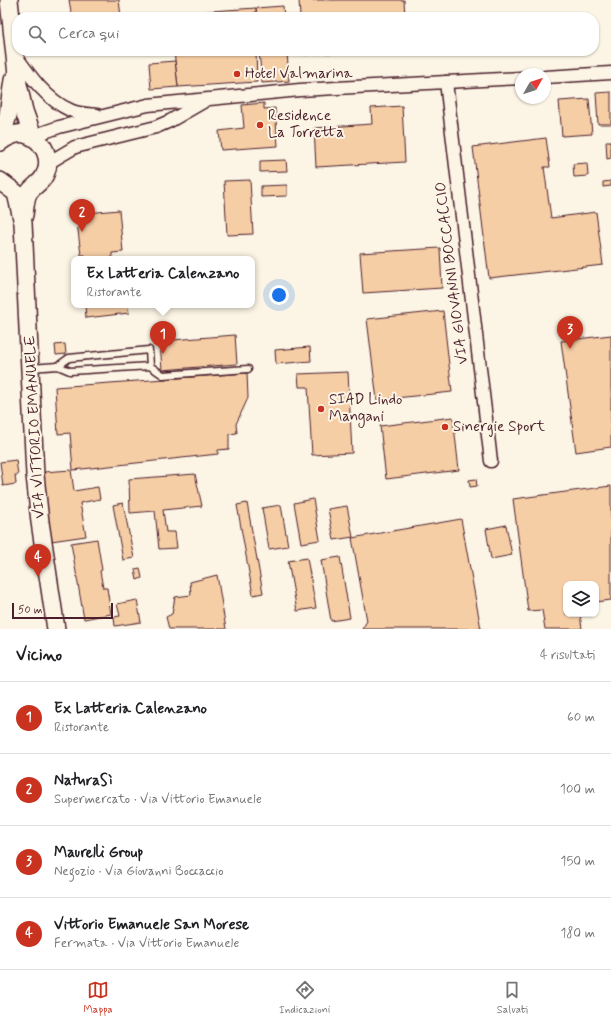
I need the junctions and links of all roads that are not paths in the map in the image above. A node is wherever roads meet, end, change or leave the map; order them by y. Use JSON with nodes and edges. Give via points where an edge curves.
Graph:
{"nodes":[{"id":1,"x":9,"y":0,"type":"edge"},
{"id":2,"x":12,"y":32,"type":"edge"},
{"id":3,"x":14,"y":56,"type":"edge"},
{"id":4,"x":14,"y":56,"type":"edge"},
{"id":5,"x":15,"y":56,"type":"edge"},
{"id":6,"x":611,"y":73,"type":"edge"},
{"id":7,"x":551,"y":77,"type":"edge"},
{"id":8,"x":515,"y":78,"type":"edge"},
{"id":9,"x":446,"y":82,"type":"junction"},
{"id":10,"x":206,"y":100,"type":"junction"},
{"id":11,"x":107,"y":116,"type":"junction"},
{"id":12,"x":33,"y":136,"type":"junction"},
{"id":13,"x":0,"y":142,"type":"edge"},
{"id":14,"x":48,"y":163,"type":"junction"},
{"id":15,"x":37,"y":184,"type":"junction"},
{"id":16,"x":6,"y":185,"type":"edge"},
{"id":17,"x":23,"y":223,"type":"junction"},
{"id":18,"x":58,"y":366,"type":"junction"},
{"id":19,"x":150,"y":366,"type":"junction"},
{"id":20,"x":30,"y":368,"type":"junction"},
{"id":21,"x":248,"y":369,"type":"dead end"},
{"id":22,"x":491,"y":461,"type":"dead end"},
{"id":23,"x":56,"y":629,"type":"edge"}],
"edges":[{"from":1,"to":2,"type":"main road"},
{"from":3,"to":12,"type":"main road","via":[[24,110]]},
{"from":4,"to":13,"type":"main road","via":[[8,115]]},
{"from":5,"to":11,"type":"street","via":[[30,76],[58,103],[71,111]]},
{"from":6,"to":7,"type":"street"},
{"from":8,"to":9,"type":"street"},
{"from":9,"to":10,"type":"street","via":[[300,90]]},
{"from":9,"to":22,"type":"street","name":"VIA GIOVANNI BOCCACCIO"},
{"from":10,"to":11,"type":"street","via":[[148,105]]},
{"from":10,"to":14,"type":"street","via":[[156,127],[75,147]]},
{"from":11,"to":12,"type":"street"},
{"from":12,"to":13,"type":"main road","via":[[16,134]]},
{"from":12,"to":14,"type":"main road","via":[[46,152]]},
{"from":14,"to":15,"type":"main road","name":"VIA VITTORIO EMANUELE","via":[[46,172]]},
{"from":15,"to":16,"type":"main road","name":"VIA VITTORIO EMANUELE","via":[[23,190]]},
{"from":15,"to":17,"type":"main road","name":"VIA VITTORIO EMANUELE","via":[[28,194]]},
{"from":16,"to":17,"type":"main road","name":"VIA VITTORIO EMANUELE","via":[[16,193]]},
{"from":17,"to":20,"type":"main road","name":"VIA VITTORIO EMANUELE"},
{"from":18,"to":19,"type":"lane","via":[[70,372]]},
{"from":18,"to":19,"type":"lane","via":[[69,358],[149,350]]},
{"from":18,"to":20,"type":"lane"},
{"from":19,"to":21,"type":"lane","via":[[163,376]]},
{"from":20,"to":23,"type":"main road","name":"VIA VITTORIO EMANUELE","via":[[35,475]]}]}
